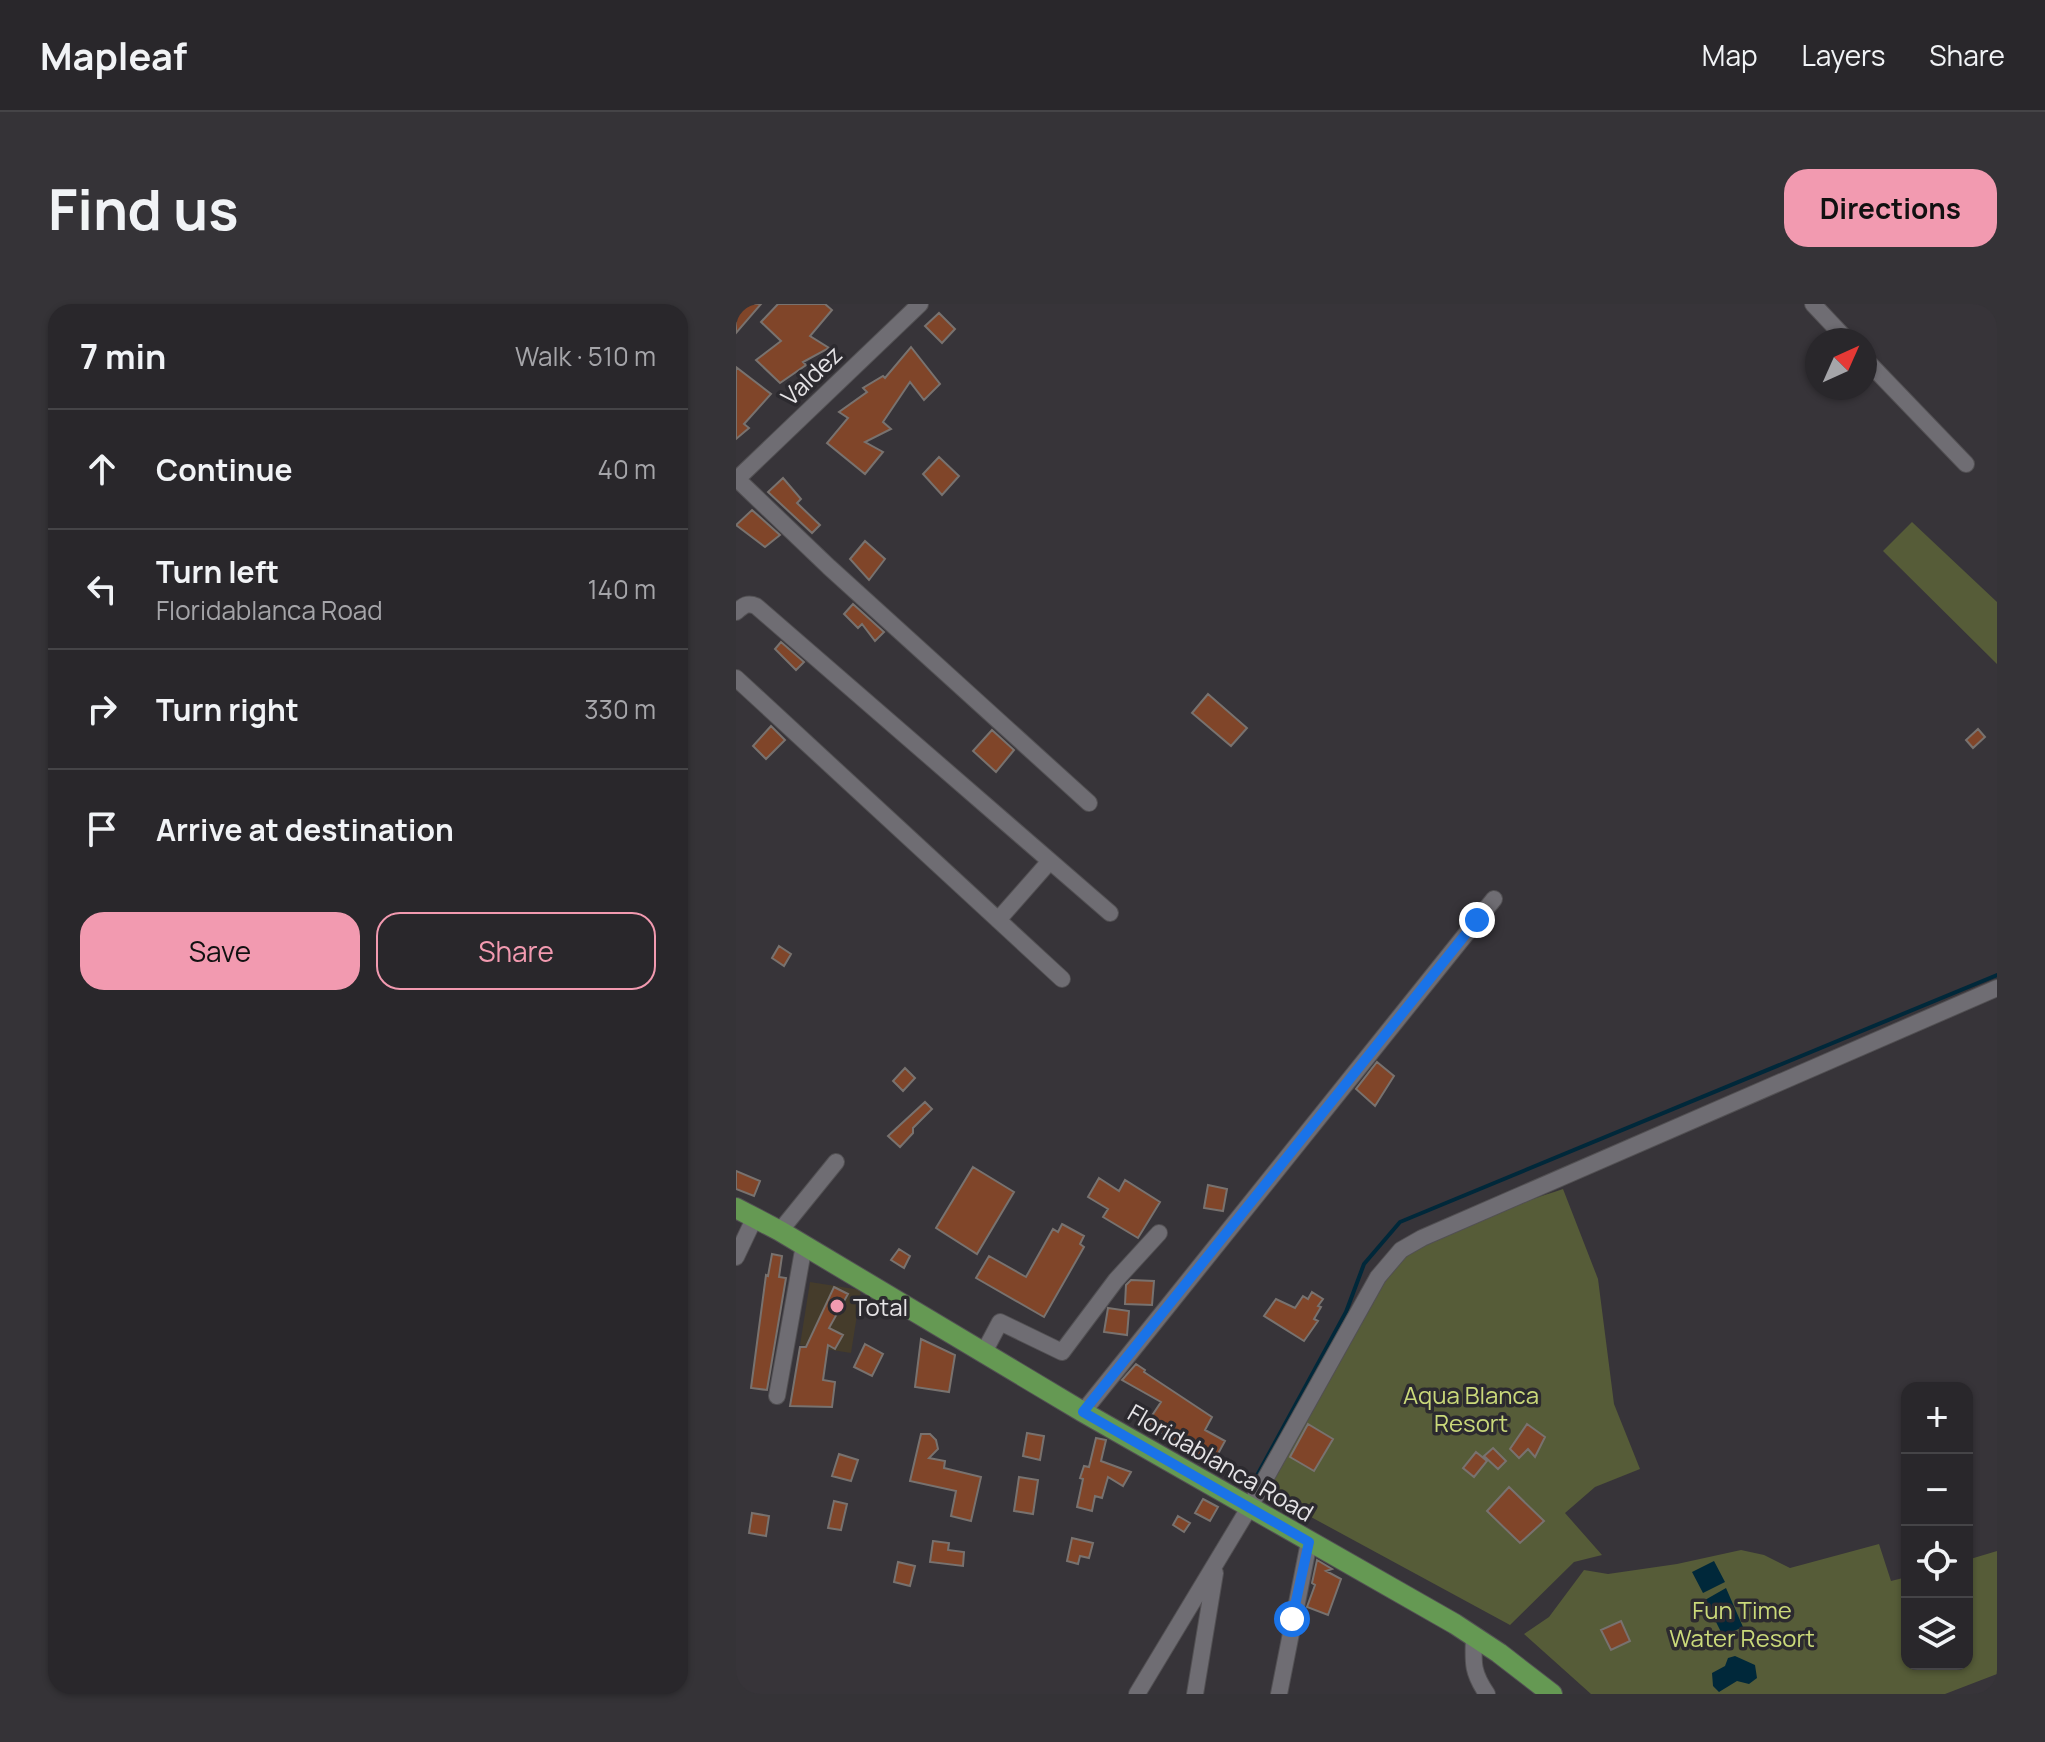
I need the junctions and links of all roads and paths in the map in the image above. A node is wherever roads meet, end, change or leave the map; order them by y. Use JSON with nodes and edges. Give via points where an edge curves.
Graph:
{"nodes":[{"id":1,"x":920,"y":304,"type":"edge"},
{"id":2,"x":1813,"y":304,"type":"edge"},
{"id":3,"x":1836,"y":328,"type":"edge"},
{"id":4,"x":1877,"y":371,"type":"edge"},
{"id":5,"x":1966,"y":464,"type":"dead end"},
{"id":6,"x":737,"y":480,"type":"edge"},
{"id":7,"x":736,"y":612,"type":"edge"},
{"id":8,"x":736,"y":678,"type":"edge"},
{"id":9,"x":1089,"y":803,"type":"dead end"},
{"id":10,"x":1050,"y":861,"type":"junction"},
{"id":11,"x":1494,"y":899,"type":"dead end"},
{"id":12,"x":1110,"y":913,"type":"dead end"},
{"id":13,"x":998,"y":920,"type":"junction"},
{"id":14,"x":1062,"y":979,"type":"dead end"},
{"id":15,"x":1997,"y":988,"type":"edge"},
{"id":16,"x":836,"y":1162,"type":"dead end"},
{"id":17,"x":736,"y":1208,"type":"edge"},
{"id":18,"x":755,"y":1217,"type":"junction"},
{"id":19,"x":780,"y":1231,"type":"junction"},
{"id":20,"x":1159,"y":1233,"type":"dead end"},
{"id":21,"x":804,"y":1245,"type":"junction"},
{"id":22,"x":736,"y":1257,"type":"edge"},
{"id":23,"x":983,"y":1354,"type":"junction"},
{"id":24,"x":777,"y":1396,"type":"dead end"},
{"id":25,"x":1083,"y":1412,"type":"junction"},
{"id":26,"x":1249,"y":1508,"type":"junction"},
{"id":27,"x":1309,"y":1542,"type":"junction"},
{"id":28,"x":1217,"y":1562,"type":"junction"},
{"id":29,"x":1474,"y":1637,"type":"junction"},
{"id":30,"x":1137,"y":1694,"type":"edge"},
{"id":31,"x":1195,"y":1694,"type":"edge"},
{"id":32,"x":1279,"y":1694,"type":"edge"},
{"id":33,"x":1487,"y":1694,"type":"edge"},
{"id":34,"x":1552,"y":1694,"type":"edge"}],
"edges":[{"from":1,"to":6,"type":"street","name":"Valdez"},
{"from":2,"to":3,"type":"street"},
{"from":4,"to":5,"type":"street"},
{"from":6,"to":9,"type":"street"},
{"from":7,"to":10,"type":"street","via":[[756,606]]},
{"from":8,"to":13,"type":"street"},
{"from":10,"to":12,"type":"street"},
{"from":10,"to":13,"type":"street"},
{"from":11,"to":25,"type":"street"},
{"from":13,"to":14,"type":"street"},
{"from":15,"to":26,"type":"street","via":[[1401,1250],[1378,1277]]},
{"from":16,"to":19,"type":"street"},
{"from":17,"to":18,"type":"main road","name":"Floridablanca Road"},
{"from":18,"to":19,"type":"main road","name":"Floridablanca Road"},
{"from":18,"to":22,"type":"street"},
{"from":19,"to":21,"type":"main road","name":"Floridablanca Road"},
{"from":20,"to":23,"type":"street","via":[[1062,1352],[1000,1322]]},
{"from":21,"to":23,"type":"main road","name":"Floridablanca Road"},
{"from":21,"to":24,"type":"street"},
{"from":23,"to":25,"type":"main road","name":"Floridablanca Road"},
{"from":25,"to":26,"type":"main road","name":"Floridablanca Road"},
{"from":26,"to":27,"type":"main road","name":"Floridablanca Road"},
{"from":26,"to":28,"type":"street"},
{"from":27,"to":29,"type":"main road","name":"Floridablanca Road"},
{"from":27,"to":32,"type":"street"},
{"from":28,"to":30,"type":"street"},
{"from":28,"to":31,"type":"street"},
{"from":29,"to":33,"type":"street","via":[[1473,1668]]},
{"from":29,"to":34,"type":"main road","name":"Floridablanca Road"}]}
